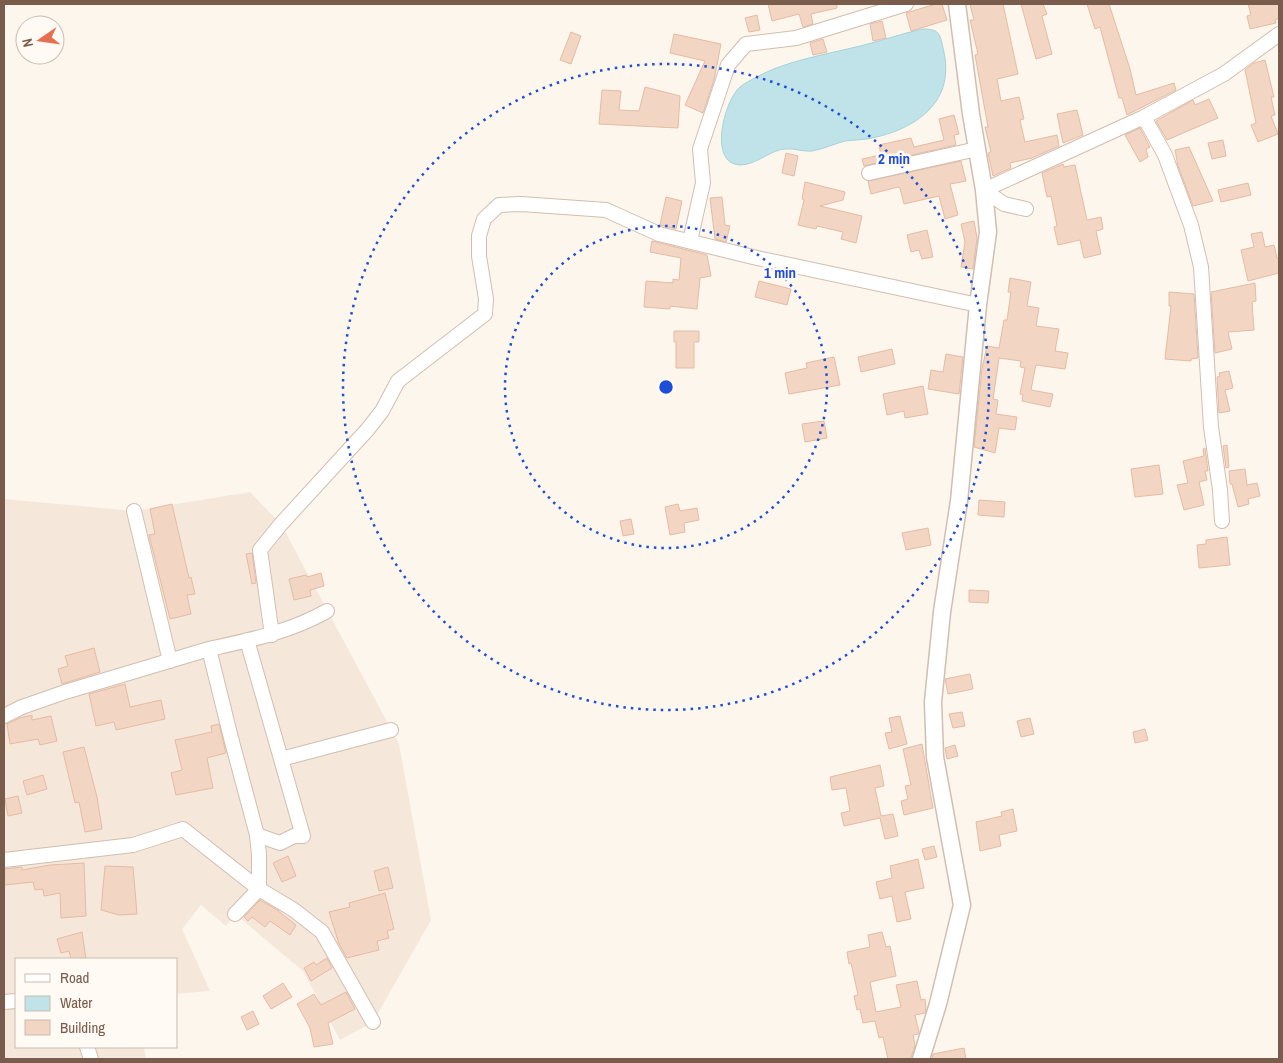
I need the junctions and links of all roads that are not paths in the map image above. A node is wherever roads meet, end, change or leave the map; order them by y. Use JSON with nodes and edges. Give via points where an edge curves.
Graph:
{"nodes":[{"id":1,"x":906,"y":4,"type":"edge"},
{"id":2,"x":957,"y":4,"type":"edge"},
{"id":3,"x":1279,"y":34,"type":"edge"},
{"id":4,"x":1144,"y":117,"type":"junction"},
{"id":5,"x":977,"y":149,"type":"junction"},
{"id":6,"x":869,"y":173,"type":"dead end"},
{"id":7,"x":984,"y":190,"type":"junction"},
{"id":8,"x":1026,"y":209,"type":"dead end"},
{"id":9,"x":690,"y":241,"type":"junction"},
{"id":10,"x":978,"y":305,"type":"junction"},
{"id":11,"x":134,"y":511,"type":"dead end"},
{"id":12,"x":1222,"y":521,"type":"dead end"},
{"id":13,"x":327,"y":610,"type":"dead end"},
{"id":14,"x":272,"y":635,"type":"junction"},
{"id":15,"x":247,"y":640,"type":"junction"},
{"id":16,"x":209,"y":649,"type":"junction"},
{"id":17,"x":170,"y":661,"type":"junction"},
{"id":18,"x":4,"y":716,"type":"edge"},
{"id":19,"x":391,"y":730,"type":"dead end"},
{"id":20,"x":281,"y":758,"type":"junction"},
{"id":21,"x":257,"y":835,"type":"junction"},
{"id":22,"x":4,"y":860,"type":"edge"},
{"id":23,"x":259,"y":889,"type":"junction"},
{"id":24,"x":235,"y":914,"type":"dead end"},
{"id":25,"x":374,"y":1022,"type":"dead end"},
{"id":26,"x":921,"y":1059,"type":"edge"}],
"edges":[{"from":1,"to":9,"type":"street","via":[[796,38],[746,44],[728,65],[700,149],[703,183]]},
{"from":2,"to":5,"type":"street"},
{"from":3,"to":4,"type":"street","via":[[1224,74]]},
{"from":4,"to":7,"type":"street"},
{"from":4,"to":12,"type":"street","via":[[1165,155],[1201,267],[1211,426]]},
{"from":5,"to":6,"type":"street"},
{"from":5,"to":7,"type":"street"},
{"from":7,"to":8,"type":"street","via":[[1004,204]]},
{"from":7,"to":10,"type":"street","via":[[988,232]]},
{"from":9,"to":10,"type":"street"},
{"from":9,"to":14,"type":"street","via":[[659,234],[606,210],[522,204],[499,205],[489,214],[479,236],[485,314],[398,381],[368,429],[260,550]]},
{"from":10,"to":26,"type":"street","via":[[933,702],[935,756],[962,905]]},
{"from":11,"to":17,"type":"street"},
{"from":13,"to":14,"type":"street","via":[[308,622]]},
{"from":14,"to":15,"type":"street"},
{"from":15,"to":16,"type":"street"},
{"from":15,"to":20,"type":"street"},
{"from":16,"to":17,"type":"street"},
{"from":16,"to":21,"type":"street"},
{"from":17,"to":18,"type":"street","via":[[65,692]]},
{"from":19,"to":20,"type":"street"},
{"from":20,"to":21,"type":"street","via":[[303,836],[294,836],[280,843]]},
{"from":21,"to":23,"type":"street"},
{"from":22,"to":23,"type":"street","via":[[133,845],[183,829]]},
{"from":23,"to":24,"type":"street"},
{"from":23,"to":25,"type":"street","via":[[322,932]]}]}
